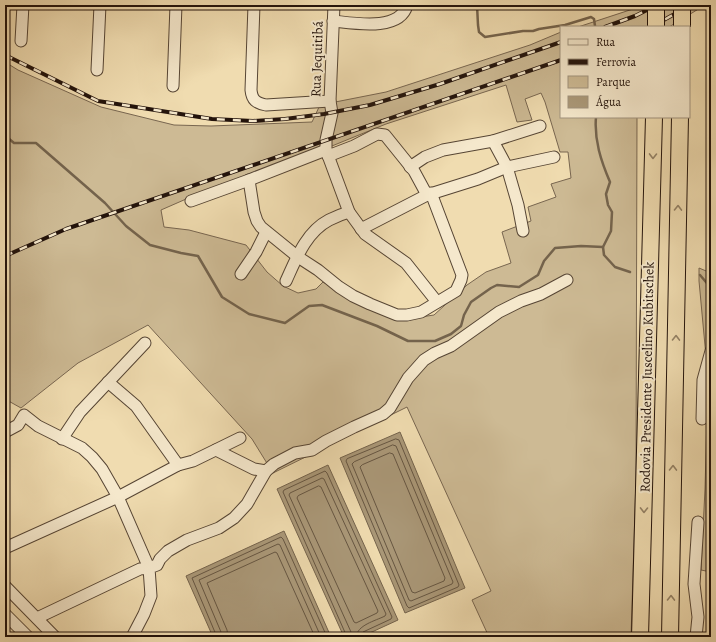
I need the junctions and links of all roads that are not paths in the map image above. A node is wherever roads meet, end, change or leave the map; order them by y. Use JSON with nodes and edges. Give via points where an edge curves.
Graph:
{"nodes":[{"id":1,"x":23,"y":5,"type":"edge"},
{"id":2,"x":100,"y":5,"type":"edge"},
{"id":3,"x":176,"y":5,"type":"edge"},
{"id":4,"x":254,"y":5,"type":"edge"},
{"id":5,"x":334,"y":5,"type":"edge"},
{"id":6,"x":406,"y":5,"type":"edge"},
{"id":7,"x":656,"y":5,"type":"edge"},
{"id":8,"x":682,"y":5,"type":"edge"},
{"id":9,"x":333,"y":20,"type":"junction"},
{"id":10,"x":656,"y":26,"type":"edge"},
{"id":11,"x":682,"y":26,"type":"edge"},
{"id":12,"x":21,"y":41,"type":"dead end"},
{"id":13,"x":97,"y":70,"type":"dead end"},
{"id":14,"x":173,"y":86,"type":"dead end"},
{"id":15,"x":330,"y":101,"type":"junction"},
{"id":16,"x":654,"y":118,"type":"edge"},
{"id":17,"x":680,"y":118,"type":"edge"},
{"id":18,"x":540,"y":126,"type":"dead end"},
{"id":19,"x":493,"y":141,"type":"junction"},
{"id":20,"x":327,"y":153,"type":"junction"},
{"id":21,"x":554,"y":157,"type":"dead end"},
{"id":22,"x":410,"y":167,"type":"junction"},
{"id":23,"x":507,"y":167,"type":"junction"},
{"id":24,"x":248,"y":180,"type":"junction"},
{"id":25,"x":429,"y":194,"type":"junction"},
{"id":26,"x":191,"y":201,"type":"dead end"},
{"id":27,"x":349,"y":212,"type":"junction"},
{"id":28,"x":361,"y":229,"type":"junction"},
{"id":29,"x":523,"y":231,"type":"dead end"},
{"id":30,"x":266,"y":232,"type":"junction"},
{"id":31,"x":298,"y":257,"type":"junction"},
{"id":32,"x":241,"y":274,"type":"dead end"},
{"id":33,"x":567,"y":280,"type":"dead end"},
{"id":34,"x":286,"y":281,"type":"dead end"},
{"id":35,"x":437,"y":302,"type":"junction"},
{"id":36,"x":145,"y":343,"type":"dead end"},
{"id":37,"x":711,"y":351,"type":"edge"},
{"id":38,"x":108,"y":382,"type":"junction"},
{"id":39,"x":702,"y":419,"type":"dead end"},
{"id":40,"x":5,"y":432,"type":"edge"},
{"id":41,"x":240,"y":438,"type":"dead end"},
{"id":42,"x":62,"y":439,"type":"junction"},
{"id":43,"x":216,"y":450,"type":"junction"},
{"id":44,"x":178,"y":465,"type":"junction"},
{"id":45,"x":266,"y":471,"type":"junction"},
{"id":46,"x":118,"y":497,"type":"junction"},
{"id":47,"x":698,"y":522,"type":"dead end"},
{"id":48,"x":5,"y":548,"type":"edge"},
{"id":49,"x":149,"y":568,"type":"junction"},
{"id":50,"x":5,"y":586,"type":"edge"},
{"id":51,"x":5,"y":614,"type":"edge"},
{"id":52,"x":37,"y":618,"type":"junction"},
{"id":53,"x":28,"y":637,"type":"edge"},
{"id":54,"x":55,"y":637,"type":"edge"},
{"id":55,"x":132,"y":637,"type":"edge"},
{"id":56,"x":640,"y":637,"type":"edge"},
{"id":57,"x":670,"y":637,"type":"edge"},
{"id":58,"x":696,"y":637,"type":"edge"}],
"edges":[{"from":1,"to":12,"type":"street"},
{"from":2,"to":13,"type":"street"},
{"from":3,"to":14,"type":"street"},
{"from":4,"to":15,"type":"street","via":[[252,98],[266,105]]},
{"from":5,"to":9,"type":"street","name":"Rua Jequitibá"},
{"from":6,"to":9,"type":"street","via":[[401,16],[382,23]]},
{"from":7,"to":10,"type":"highway","bridge":true},
{"from":8,"to":11,"type":"highway","bridge":true},
{"from":9,"to":15,"type":"street","name":"Rua Jequitibá"},
{"from":15,"to":20,"type":"street","name":"Rua Jequitibá","via":[[332,113],[326,140]]},
{"from":16,"to":56,"type":"highway","name":"Rodovia Presidente Juscelino Kubitschek","one_way":true},
{"from":57,"to":17,"type":"highway","name":"Rodovia Presidente Juscelino Kubitschek","one_way":true},
{"from":18,"to":19,"type":"street"},
{"from":19,"to":22,"type":"street","via":[[443,150]]},
{"from":19,"to":23,"type":"street"},
{"from":20,"to":22,"type":"street","via":[[354,146],[381,134],[389,138]]},
{"from":20,"to":24,"type":"street"},
{"from":20,"to":27,"type":"street"},
{"from":21,"to":23,"type":"street"},
{"from":22,"to":25,"type":"street"},
{"from":23,"to":25,"type":"street"},
{"from":23,"to":29,"type":"street"},
{"from":24,"to":26,"type":"street"},
{"from":24,"to":30,"type":"street","via":[[257,222]]},
{"from":25,"to":28,"type":"street"},
{"from":25,"to":35,"type":"street","via":[[462,275],[456,291]]},
{"from":27,"to":28,"type":"street"},
{"from":27,"to":31,"type":"street","via":[[328,220],[317,229],[307,240]]},
{"from":28,"to":35,"type":"street","via":[[372,240],[406,263]]},
{"from":30,"to":31,"type":"street"},
{"from":30,"to":32,"type":"street"},
{"from":31,"to":34,"type":"street"},
{"from":31,"to":35,"type":"street","via":[[353,296],[398,315],[421,312]]},
{"from":33,"to":45,"type":"street","via":[[499,312],[451,346],[424,360],[383,414],[312,450],[295,453]]},
{"from":36,"to":38,"type":"street"},
{"from":37,"to":39,"type":"street","via":[[703,380]]},
{"from":38,"to":42,"type":"street","via":[[80,412]]},
{"from":38,"to":44,"type":"street","via":[[136,406]]},
{"from":40,"to":42,"type":"street","via":[[18,425],[24,416]]},
{"from":41,"to":43,"type":"street"},
{"from":42,"to":46,"type":"street","via":[[73,443],[92,457]]},
{"from":43,"to":44,"type":"street"},
{"from":43,"to":45,"type":"street","via":[[254,469]]},
{"from":44,"to":46,"type":"street"},
{"from":45,"to":49,"type":"street","via":[[247,504],[234,518],[219,528],[187,540],[168,551],[157,565]]},
{"from":46,"to":48,"type":"street"},
{"from":46,"to":49,"type":"street"},
{"from":47,"to":58,"type":"street","via":[[694,584],[698,617]]},
{"from":49,"to":52,"type":"street","via":[[140,569]]},
{"from":49,"to":55,"type":"street","via":[[151,596]]},
{"from":50,"to":52,"type":"street"},
{"from":51,"to":53,"type":"street"},
{"from":52,"to":54,"type":"street"}]}
